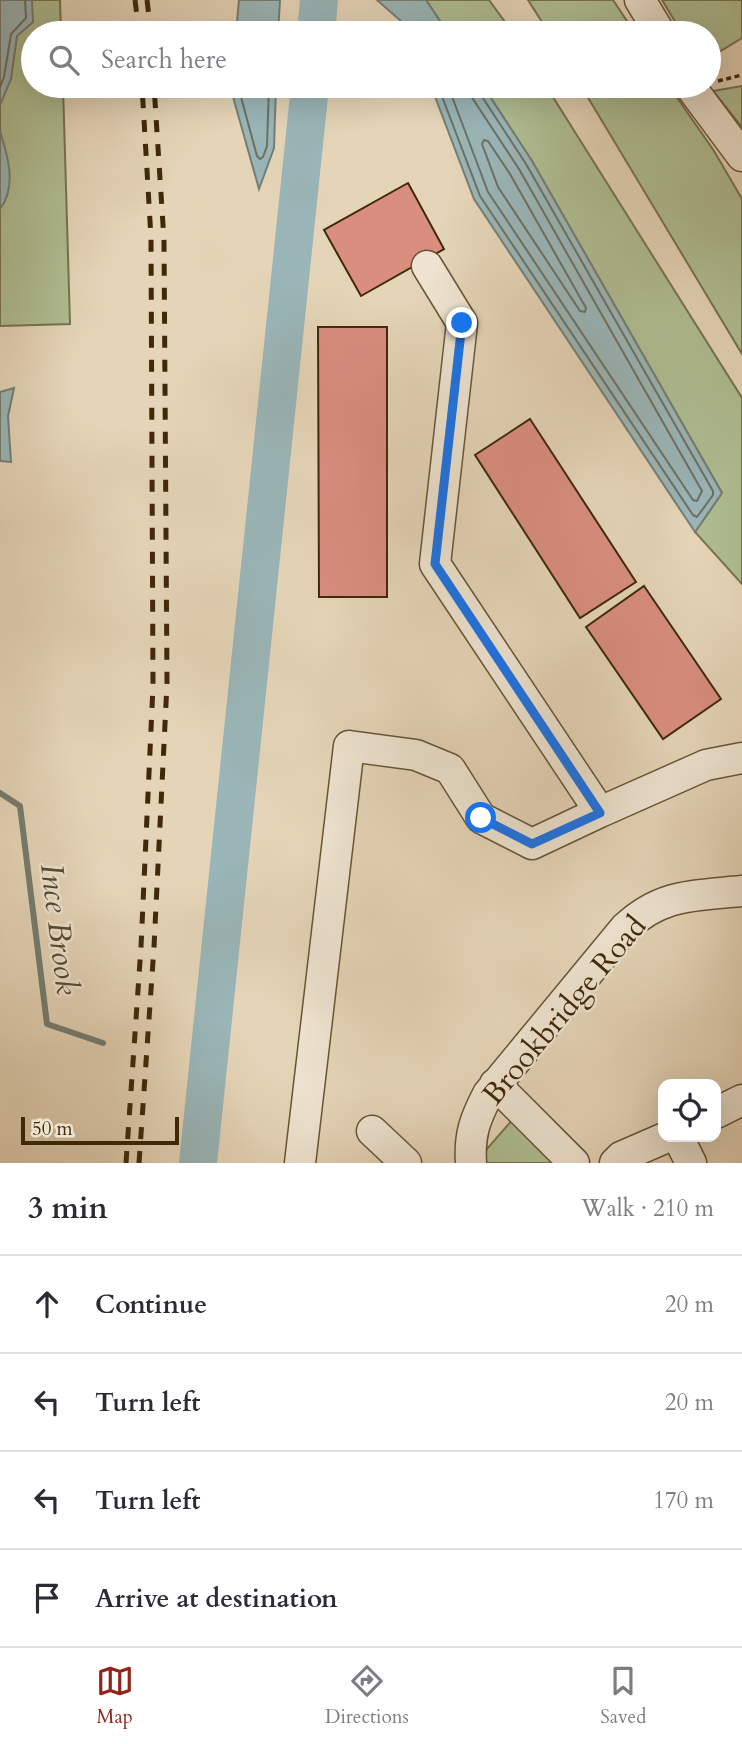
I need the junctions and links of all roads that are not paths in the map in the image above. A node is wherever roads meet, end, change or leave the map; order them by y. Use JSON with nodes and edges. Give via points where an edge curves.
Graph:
{"nodes":[{"id":1,"x":640,"y":0,"type":"edge"},
{"id":2,"x":653,"y":21,"type":"edge"},
{"id":3,"x":699,"y":98,"type":"edge"},
{"id":4,"x":742,"y":156,"type":"edge"},
{"id":5,"x":427,"y":266,"type":"dead end"},
{"id":6,"x":742,"y":758,"type":"edge"},
{"id":7,"x":600,"y":813,"type":"junction"},
{"id":8,"x":742,"y":891,"type":"edge"},
{"id":9,"x":495,"y":1084,"type":"junction"},
{"id":10,"x":742,"y":1100,"type":"edge"},
{"id":11,"x":721,"y":1110,"type":"edge"},
{"id":12,"x":372,"y":1131,"type":"dead end"},
{"id":13,"x":658,"y":1141,"type":"edge"},
{"id":14,"x":680,"y":1142,"type":"edge"},
{"id":15,"x":300,"y":1163,"type":"edge"},
{"id":16,"x":406,"y":1163,"type":"edge"},
{"id":17,"x":471,"y":1163,"type":"edge"},
{"id":18,"x":574,"y":1163,"type":"edge"},
{"id":19,"x":614,"y":1163,"type":"edge"},
{"id":20,"x":691,"y":1163,"type":"edge"}],
"edges":[{"from":1,"to":2,"type":"street"},
{"from":3,"to":4,"type":"street"},
{"from":5,"to":7,"type":"street","via":[[462,323],[435,564]]},
{"from":6,"to":7,"type":"street","via":[[706,765]]},
{"from":7,"to":15,"type":"street","via":[[532,844],[481,818],[450,769],[416,755],[349,746]]},
{"from":8,"to":9,"type":"street","name":"Brookbridge Road","via":[[676,898],[640,914]]},
{"from":9,"to":17,"type":"street","name":"Brookbridge Road","via":[[474,1122]]},
{"from":9,"to":18,"type":"street"},
{"from":10,"to":11,"type":"street"},
{"from":12,"to":16,"type":"street"},
{"from":13,"to":19,"type":"street"},
{"from":14,"to":20,"type":"street"}]}
